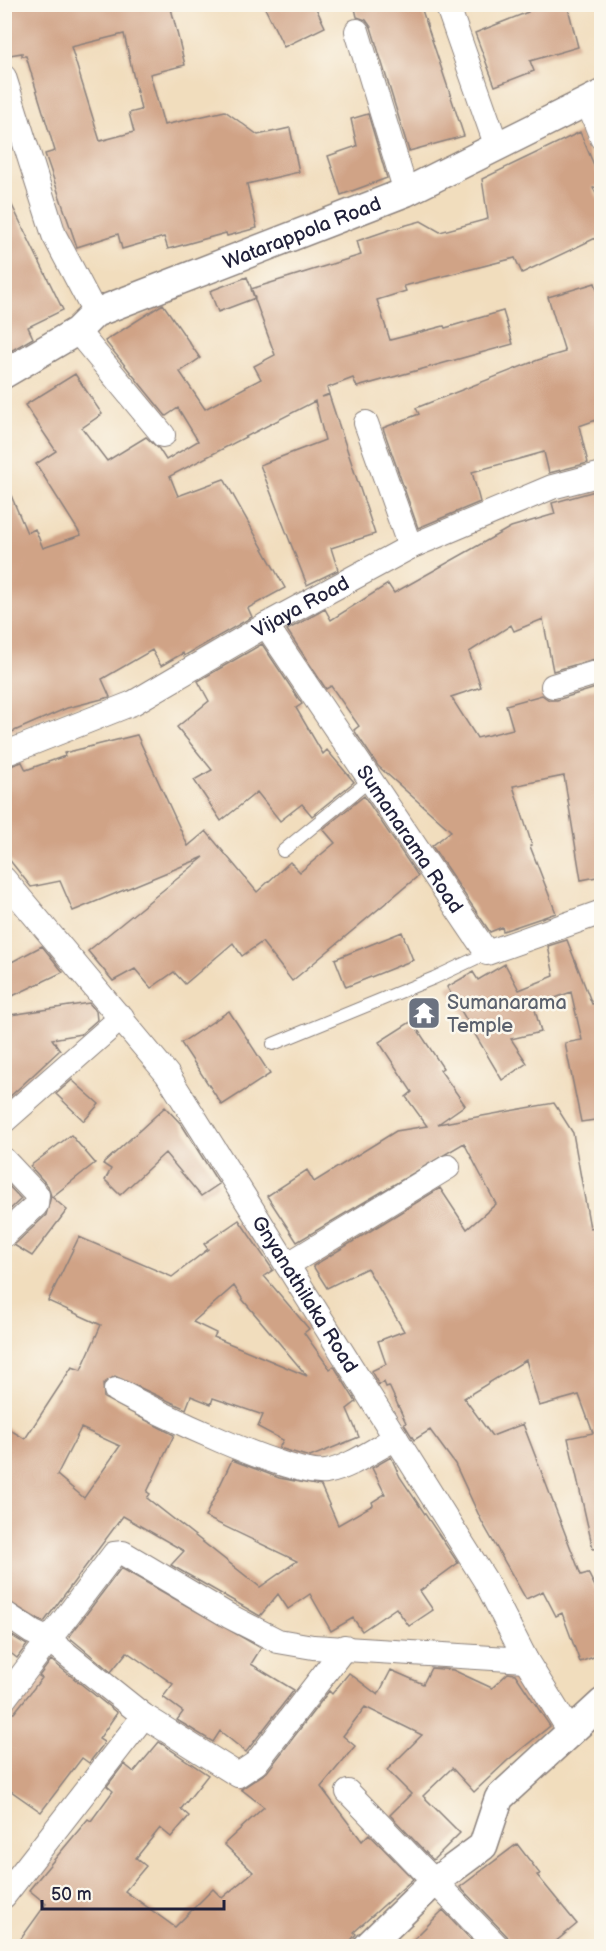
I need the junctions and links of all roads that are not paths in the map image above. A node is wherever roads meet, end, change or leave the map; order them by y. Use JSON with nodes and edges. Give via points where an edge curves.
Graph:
{"nodes":[{"id":1,"x":447,"y":4,"type":"edge"},
{"id":2,"x":357,"y":31,"type":"dead end"},
{"id":3,"x":4,"y":77,"type":"edge"},
{"id":4,"x":595,"y":98,"type":"edge"},
{"id":5,"x":12,"y":127,"type":"edge"},
{"id":6,"x":602,"y":138,"type":"edge"},
{"id":7,"x":497,"y":147,"type":"junction"},
{"id":8,"x":406,"y":192,"type":"junction"},
{"id":9,"x":86,"y":322,"type":"junction"},
{"id":10,"x":4,"y":374,"type":"edge"},
{"id":11,"x":366,"y":423,"type":"dead end"},
{"id":12,"x":163,"y":435,"type":"dead end"},
{"id":13,"x":602,"y":474,"type":"edge"},
{"id":14,"x":411,"y":547,"type":"junction"},
{"id":15,"x":266,"y":625,"type":"junction"},
{"id":16,"x":602,"y":671,"type":"edge"},
{"id":17,"x":552,"y":686,"type":"dead end"},
{"id":18,"x":4,"y":754,"type":"edge"},
{"id":19,"x":370,"y":780,"type":"junction"},
{"id":20,"x":283,"y":851,"type":"dead end"},
{"id":21,"x":4,"y":879,"type":"edge"},
{"id":22,"x":602,"y":912,"type":"edge"},
{"id":23,"x":487,"y":953,"type":"junction"},
{"id":24,"x":122,"y":1017,"type":"junction"},
{"id":25,"x":273,"y":1044,"type":"dead end"},
{"id":26,"x":4,"y":1121,"type":"edge"},
{"id":27,"x":4,"y":1160,"type":"edge"},
{"id":28,"x":448,"y":1167,"type":"dead end"},
{"id":29,"x":4,"y":1235,"type":"edge"},
{"id":30,"x":287,"y":1265,"type":"junction"},
{"id":31,"x":116,"y":1390,"type":"dead end"},
{"id":32,"x":396,"y":1438,"type":"junction"},
{"id":33,"x":4,"y":1613,"type":"edge"},
{"id":34,"x":49,"y":1640,"type":"junction"},
{"id":35,"x":345,"y":1647,"type":"junction"},
{"id":36,"x":526,"y":1660,"type":"junction"},
{"id":37,"x":4,"y":1699,"type":"edge"},
{"id":38,"x":602,"y":1703,"type":"edge"},
{"id":39,"x":144,"y":1716,"type":"junction"},
{"id":40,"x":572,"y":1733,"type":"junction"},
{"id":41,"x":348,"y":1792,"type":"dead end"},
{"id":42,"x":433,"y":1883,"type":"junction"},
{"id":43,"x":4,"y":1896,"type":"edge"},
{"id":44,"x":368,"y":1947,"type":"edge"},
{"id":45,"x":497,"y":1947,"type":"edge"}],
"edges":[{"from":1,"to":7,"type":"street"},
{"from":2,"to":8,"type":"street"},
{"from":3,"to":5,"type":"street"},
{"from":4,"to":6,"type":"street"},
{"from":4,"to":7,"type":"street","name":"Watarappola Road"},
{"from":5,"to":9,"type":"street"},
{"from":7,"to":8,"type":"street","name":"Watarappola Road"},
{"from":8,"to":9,"type":"street","name":"Watarappola Road"},
{"from":9,"to":10,"type":"street","name":"Watarappola Road"},
{"from":9,"to":12,"type":"street"},
{"from":11,"to":14,"type":"street"},
{"from":13,"to":14,"type":"street","name":"Vijaya Road","via":[[552,487]]},
{"from":14,"to":15,"type":"street","name":"Vijaya Road"},
{"from":15,"to":18,"type":"street","name":"Vijaya Road","via":[[133,703]]},
{"from":15,"to":19,"type":"street","name":"Sumanarama Road"},
{"from":16,"to":17,"type":"street"},
{"from":19,"to":20,"type":"lane"},
{"from":19,"to":23,"type":"street","name":"Sumanarama Road"},
{"from":21,"to":24,"type":"street","name":"Gnyanathilaka Road"},
{"from":22,"to":23,"type":"street"},
{"from":23,"to":25,"type":"lane"},
{"from":24,"to":26,"type":"street"},
{"from":24,"to":30,"type":"street","name":"Gnyanathilaka Road","via":[[167,1074]]},
{"from":27,"to":29,"type":"street","via":[[37,1195],[36,1205]]},
{"from":28,"to":30,"type":"street"},
{"from":30,"to":32,"type":"street","name":"Gnyanathilaka Road"},
{"from":31,"to":32,"type":"street","via":[[158,1414],[290,1466],[320,1472]]},
{"from":32,"to":36,"type":"street","name":"Gnyanathilaka Road","via":[[485,1580]]},
{"from":33,"to":34,"type":"street"},
{"from":34,"to":35,"type":"street","via":[[114,1554],[123,1553],[278,1641]]},
{"from":34,"to":37,"type":"street"},
{"from":34,"to":39,"type":"street"},
{"from":35,"to":36,"type":"street"},
{"from":35,"to":39,"type":"street","via":[[256,1763],[238,1775]]},
{"from":36,"to":40,"type":"street","name":"Gnyanathilaka Road"},
{"from":38,"to":40,"type":"street"},
{"from":39,"to":43,"type":"street"},
{"from":40,"to":42,"type":"street","via":[[499,1798],[483,1846]]},
{"from":41,"to":42,"type":"street"},
{"from":42,"to":44,"type":"street"},
{"from":42,"to":45,"type":"street"}]}
